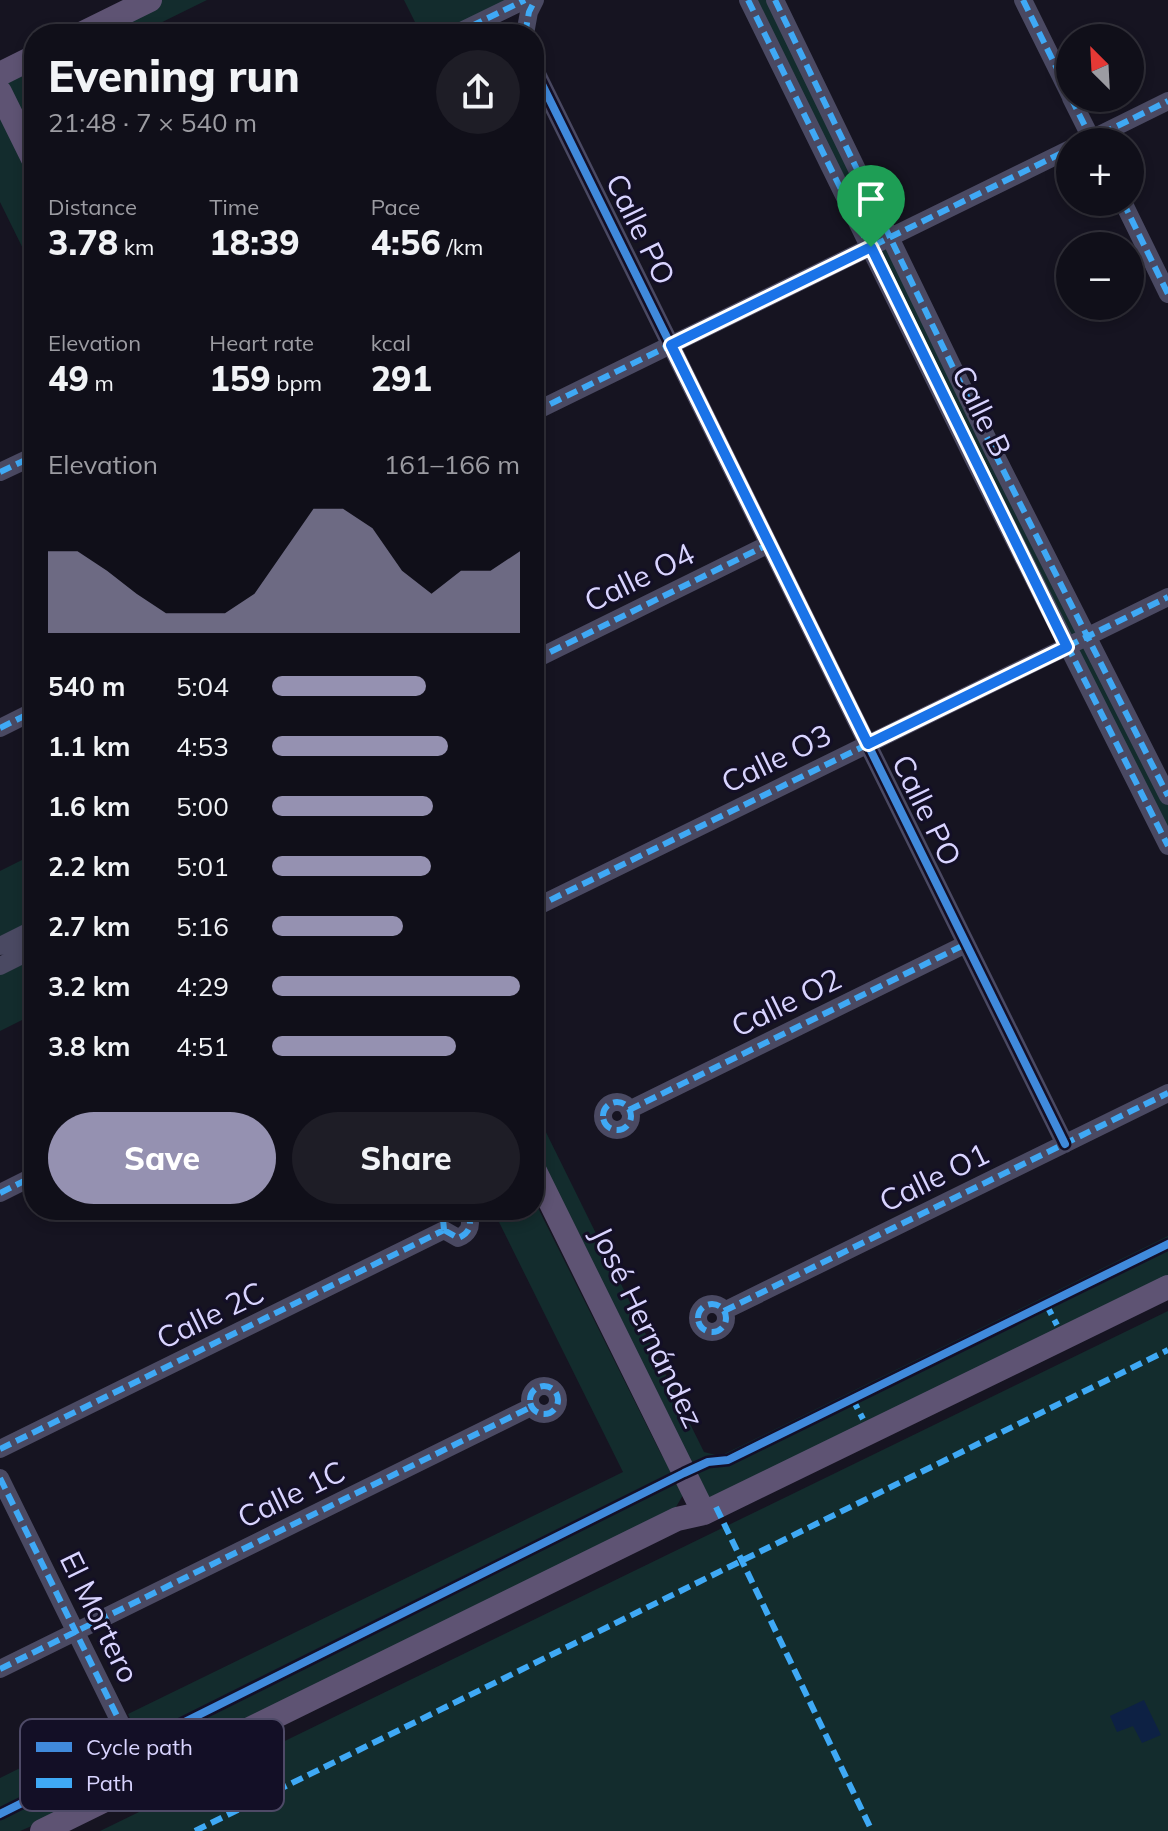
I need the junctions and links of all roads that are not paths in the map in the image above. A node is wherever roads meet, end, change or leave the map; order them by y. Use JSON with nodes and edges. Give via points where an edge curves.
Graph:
{"nodes":[{"id":1,"x":150,"y":0,"type":"edge"},
{"id":2,"x":525,"y":0,"type":"edge"},
{"id":3,"x":535,"y":0,"type":"edge"},
{"id":4,"x":748,"y":0,"type":"edge"},
{"id":5,"x":775,"y":0,"type":"edge"},
{"id":6,"x":1023,"y":0,"type":"edge"},
{"id":7,"x":108,"y":10,"type":"edge"},
{"id":8,"x":92,"y":24,"type":"edge"},
{"id":9,"x":476,"y":24,"type":"edge"},
{"id":10,"x":527,"y":24,"type":"edge"},
{"id":11,"x":24,"y":62,"type":"edge"},
{"id":12,"x":1056,"y":67,"type":"edge"},
{"id":13,"x":0,"y":74,"type":"edge"},
{"id":14,"x":544,"y":88,"type":"edge"},
{"id":15,"x":0,"y":92,"type":"edge"},
{"id":16,"x":1168,"y":101,"type":"edge"},
{"id":17,"x":1115,"y":128,"type":"edge"},
{"id":18,"x":24,"y":141,"type":"edge"},
{"id":19,"x":1056,"y":156,"type":"edge"},
{"id":20,"x":1130,"y":216,"type":"edge"},
{"id":21,"x":891,"y":237,"type":"junction"},
{"id":22,"x":871,"y":247,"type":"junction"},
{"id":23,"x":1168,"y":294,"type":"edge"},
{"id":24,"x":671,"y":345,"type":"junction"},
{"id":25,"x":544,"y":407,"type":"edge"},
{"id":26,"x":24,"y":461,"type":"edge"},
{"id":27,"x":0,"y":472,"type":"edge"},
{"id":28,"x":769,"y":544,"type":"junction"},
{"id":29,"x":1168,"y":597,"type":"edge"},
{"id":30,"x":1086,"y":637,"type":"junction"},
{"id":31,"x":1067,"y":647,"type":"junction"},
{"id":32,"x":544,"y":655,"type":"edge"},
{"id":33,"x":24,"y":716,"type":"edge"},
{"id":34,"x":0,"y":728,"type":"edge"},
{"id":35,"x":868,"y":744,"type":"junction"},
{"id":36,"x":1168,"y":796,"type":"edge"},
{"id":37,"x":1168,"y":846,"type":"edge"},
{"id":38,"x":544,"y":903,"type":"edge"},
{"id":39,"x":24,"y":934,"type":"edge"},
{"id":40,"x":966,"y":944,"type":"junction"},
{"id":41,"x":0,"y":946,"type":"edge"},
{"id":42,"x":24,"y":954,"type":"edge"},
{"id":43,"x":0,"y":966,"type":"edge"},
{"id":44,"x":1168,"y":1093,"type":"edge"},
{"id":45,"x":629,"y":1110,"type":"dead end"},
{"id":46,"x":1065,"y":1144,"type":"junction"},
{"id":47,"x":24,"y":1181,"type":"edge"},
{"id":48,"x":544,"y":1189,"type":"edge"},
{"id":49,"x":0,"y":1193,"type":"edge"},
{"id":50,"x":443,"y":1220,"type":"edge"},
{"id":51,"x":469,"y":1220,"type":"edge"},
{"id":52,"x":444,"y":1230,"type":"junction"},
{"id":53,"x":1168,"y":1271,"type":"edge"},
{"id":54,"x":1168,"y":1287,"type":"edge"},
{"id":55,"x":724,"y":1311,"type":"dead end"},
{"id":56,"x":531,"y":1407,"type":"dead end"},
{"id":57,"x":0,"y":1449,"type":"edge"},
{"id":58,"x":0,"y":1478,"type":"edge"},
{"id":59,"x":700,"y":1506,"type":"junction"},
{"id":60,"x":76,"y":1632,"type":"junction"},
{"id":61,"x":0,"y":1669,"type":"edge"},
{"id":62,"x":119,"y":1719,"type":"edge"},
{"id":63,"x":274,"y":1719,"type":"edge"},
{"id":64,"x":87,"y":1811,"type":"edge"},
{"id":65,"x":47,"y":1830,"type":"edge"}],
"edges":[{"from":1,"to":7,"type":"main road"},
{"from":2,"to":9,"type":"street"},
{"from":3,"to":10,"type":"street"},
{"from":4,"to":22,"type":"street","name":"Calle B"},
{"from":5,"to":21,"type":"street","name":"Calle B"},
{"from":6,"to":12,"type":"street"},
{"from":7,"to":8,"type":"main road"},
{"from":11,"to":13,"type":"main road"},
{"from":14,"to":24,"type":"street","name":"Calle PO"},
{"from":15,"to":18,"type":"main road"},
{"from":16,"to":17,"type":"street"},
{"from":19,"to":21,"type":"street"},
{"from":20,"to":23,"type":"street"},
{"from":21,"to":22,"type":"street"},
{"from":21,"to":30,"type":"street","name":"Calle B"},
{"from":22,"to":24,"type":"street"},
{"from":22,"to":31,"type":"street","name":"Calle B"},
{"from":24,"to":25,"type":"street"},
{"from":24,"to":28,"type":"street","name":"Calle PO"},
{"from":26,"to":27,"type":"street"},
{"from":28,"to":32,"type":"street","name":"Calle O4"},
{"from":28,"to":35,"type":"street","name":"Calle PO"},
{"from":29,"to":30,"type":"street","name":"Calle O3"},
{"from":30,"to":31,"type":"street","name":"Calle O3"},
{"from":30,"to":36,"type":"street","name":"Calle B"},
{"from":31,"to":35,"type":"street","name":"Calle O3"},
{"from":31,"to":37,"type":"street","name":"Calle B"},
{"from":33,"to":34,"type":"street"},
{"from":35,"to":38,"type":"street","name":"Calle O3"},
{"from":35,"to":40,"type":"street","name":"Calle PO"},
{"from":39,"to":41,"type":"street"},
{"from":40,"to":45,"type":"street","name":"Calle O2"},
{"from":40,"to":46,"type":"street","name":"Calle PO"},
{"from":42,"to":43,"type":"street"},
{"from":44,"to":46,"type":"street","name":"Calle O1"},
{"from":46,"to":55,"type":"street","name":"Calle O1"},
{"from":47,"to":49,"type":"street"},
{"from":48,"to":59,"type":"main road","name":"José Hernández"},
{"from":50,"to":52,"type":"street"},
{"from":51,"to":52,"type":"street","name":"Calle 2C","via":[[468,1232],[458,1238]]},
{"from":52,"to":57,"type":"street","name":"Calle 2C"},
{"from":53,"to":59,"type":"main road"},
{"from":54,"to":59,"type":"main road"},
{"from":56,"to":60,"type":"street","name":"Calle 1C"},
{"from":58,"to":60,"type":"street","name":"El Mortero"},
{"from":59,"to":63,"type":"main road"},
{"from":60,"to":61,"type":"street","name":"Calle 1C"},
{"from":60,"to":62,"type":"street","name":"El Mortero"},
{"from":64,"to":65,"type":"main road"}]}
